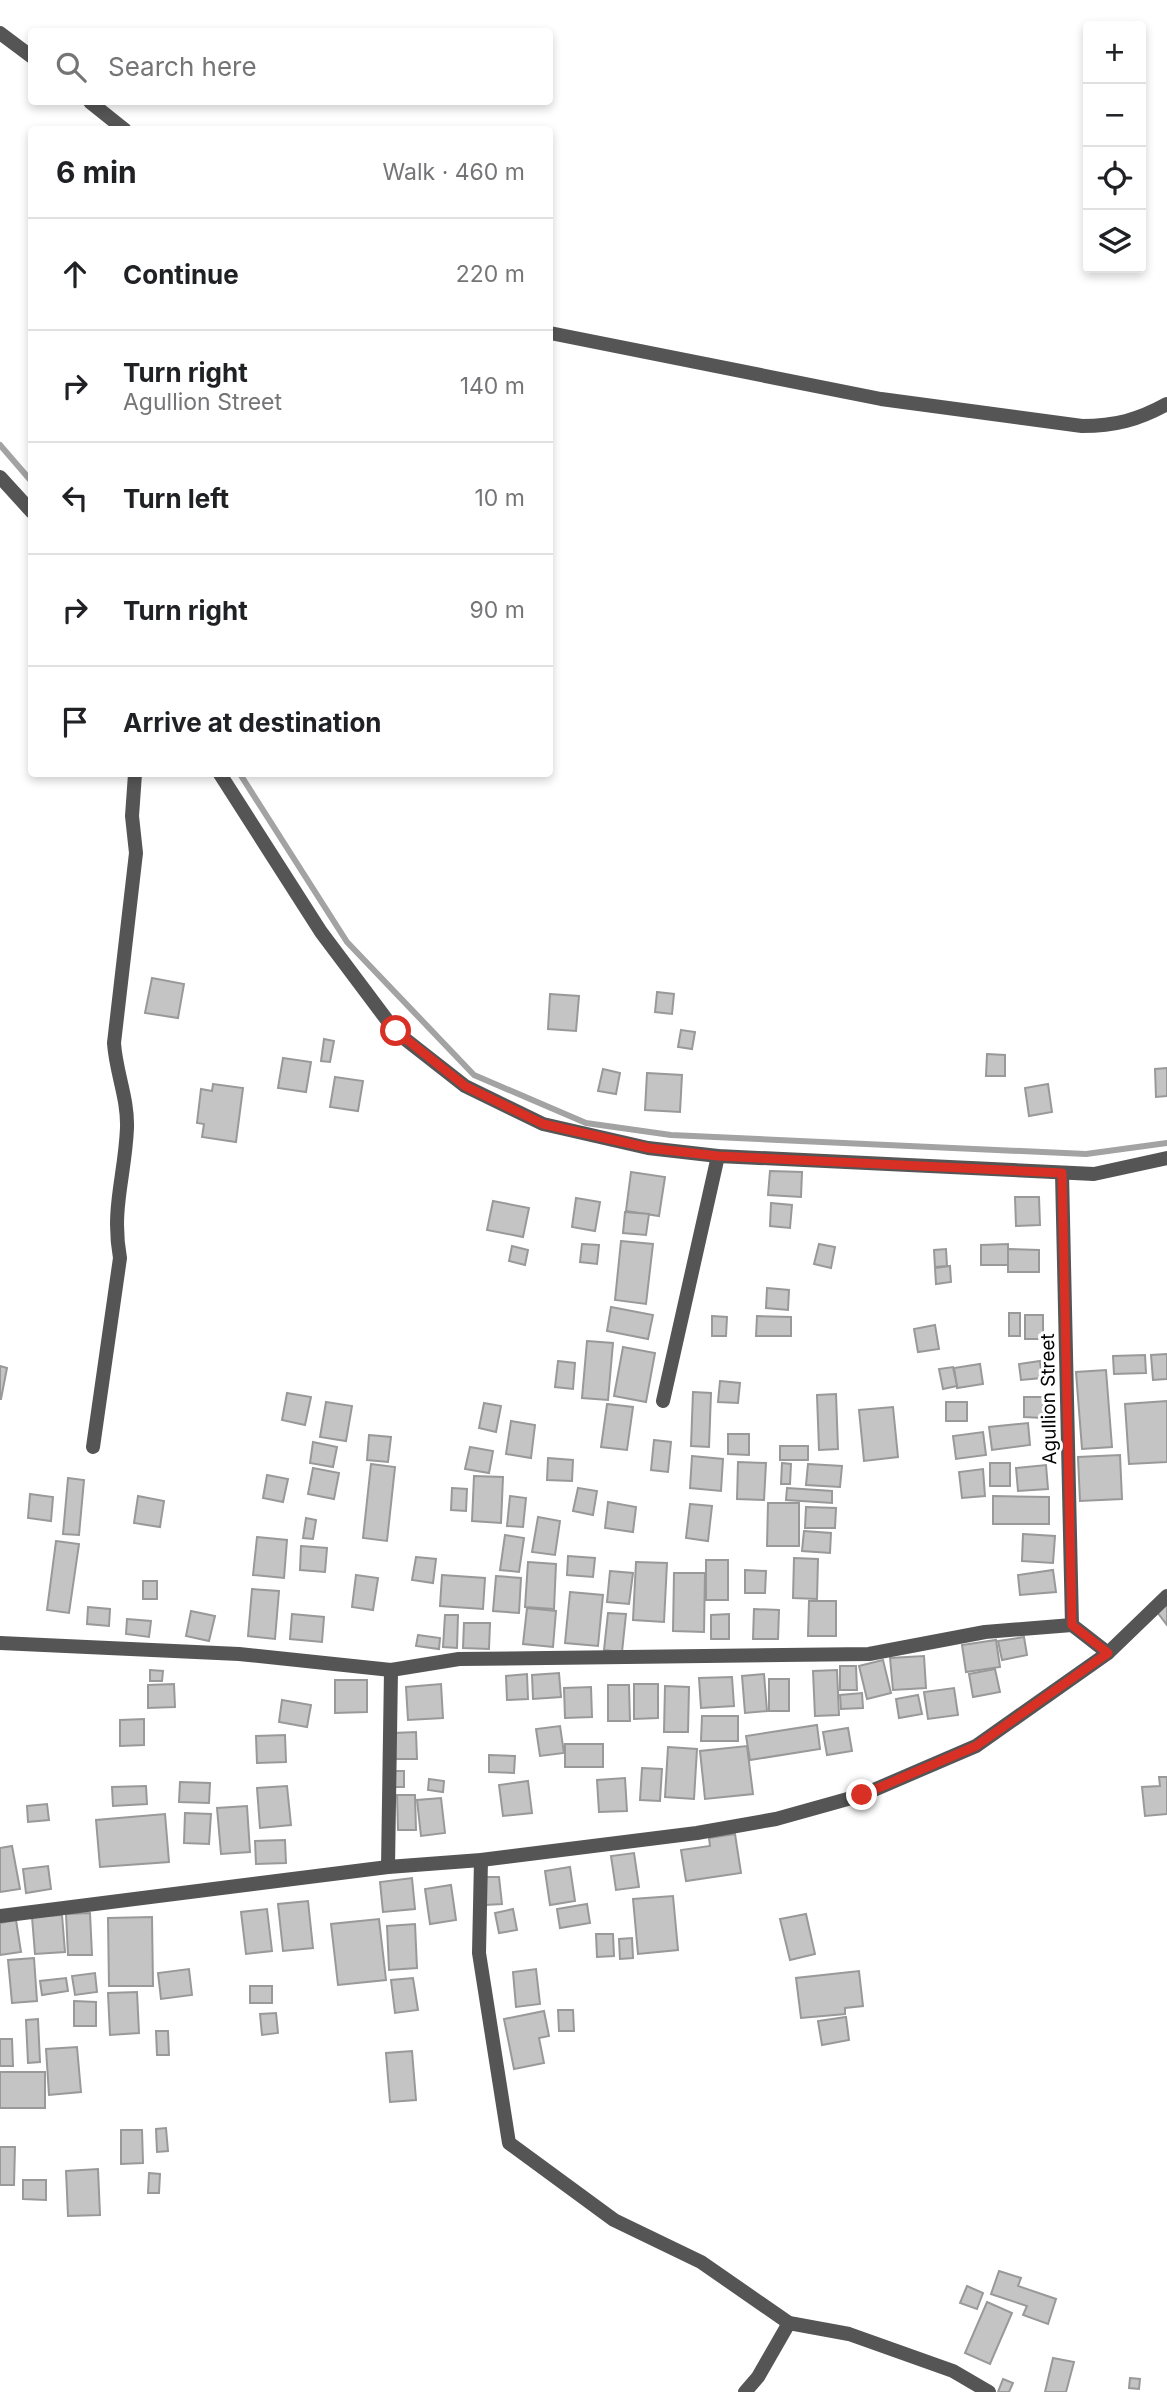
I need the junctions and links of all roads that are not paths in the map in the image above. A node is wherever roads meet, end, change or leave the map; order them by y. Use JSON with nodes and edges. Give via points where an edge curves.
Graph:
{"nodes":[{"id":1,"x":0,"y":33,"type":"edge"},
{"id":2,"x":28,"y":54,"type":"edge"},
{"id":3,"x":94,"y":105,"type":"edge"},
{"id":4,"x":120,"y":126,"type":"edge"},
{"id":5,"x":553,"y":334,"type":"edge"},
{"id":6,"x":1167,"y":404,"type":"edge"},
{"id":7,"x":0,"y":477,"type":"edge"},
{"id":8,"x":28,"y":508,"type":"edge"},
{"id":9,"x":135,"y":777,"type":"edge"},
{"id":10,"x":222,"y":777,"type":"edge"},
{"id":11,"x":718,"y":1156,"type":"junction"},
{"id":12,"x":1167,"y":1158,"type":"edge"},
{"id":13,"x":1062,"y":1173,"type":"junction"},
{"id":14,"x":663,"y":1401,"type":"dead end"},
{"id":15,"x":93,"y":1447,"type":"dead end"},
{"id":16,"x":1167,"y":1596,"type":"edge"},
{"id":17,"x":1072,"y":1625,"type":"junction"},
{"id":18,"x":0,"y":1643,"type":"edge"},
{"id":19,"x":1108,"y":1653,"type":"junction"},
{"id":20,"x":391,"y":1670,"type":"junction"},
{"id":21,"x":481,"y":1860,"type":"junction"},
{"id":22,"x":388,"y":1867,"type":"junction"},
{"id":23,"x":0,"y":1916,"type":"edge"},
{"id":24,"x":789,"y":2323,"type":"junction"},
{"id":25,"x":745,"y":2392,"type":"edge"},
{"id":26,"x":989,"y":2392,"type":"edge"}],
"edges":[{"from":1,"to":2,"type":"street"},
{"from":3,"to":4,"type":"street"},
{"from":5,"to":6,"type":"street","via":[[881,399],[1082,426],[1112,426]]},
{"from":7,"to":8,"type":"street"},
{"from":9,"to":15,"type":"street","via":[[136,853],[114,1043],[127,1099],[114,1228],[120,1258]]},
{"from":10,"to":11,"type":"street","via":[[321,932],[396,1031],[465,1086],[543,1124],[649,1148]]},
{"from":11,"to":13,"type":"street"},
{"from":11,"to":14,"type":"street"},
{"from":12,"to":13,"type":"street","via":[[1094,1174]]},
{"from":13,"to":17,"type":"street","name":"Agullion Street"},
{"from":16,"to":19,"type":"street"},
{"from":17,"to":19,"type":"street"},
{"from":17,"to":20,"type":"street","via":[[985,1632],[869,1654],[458,1659]]},
{"from":18,"to":20,"type":"street","via":[[239,1654]]},
{"from":19,"to":21,"type":"street","via":[[976,1746],[862,1795],[776,1819],[697,1833]]},
{"from":20,"to":22,"type":"street"},
{"from":21,"to":22,"type":"street"},
{"from":21,"to":24,"type":"street","via":[[479,1953],[509,2143],[614,2220],[701,2262]]},
{"from":22,"to":23,"type":"street"},
{"from":24,"to":25,"type":"street"},
{"from":24,"to":26,"type":"street","via":[[849,2334],[953,2371]]}]}
